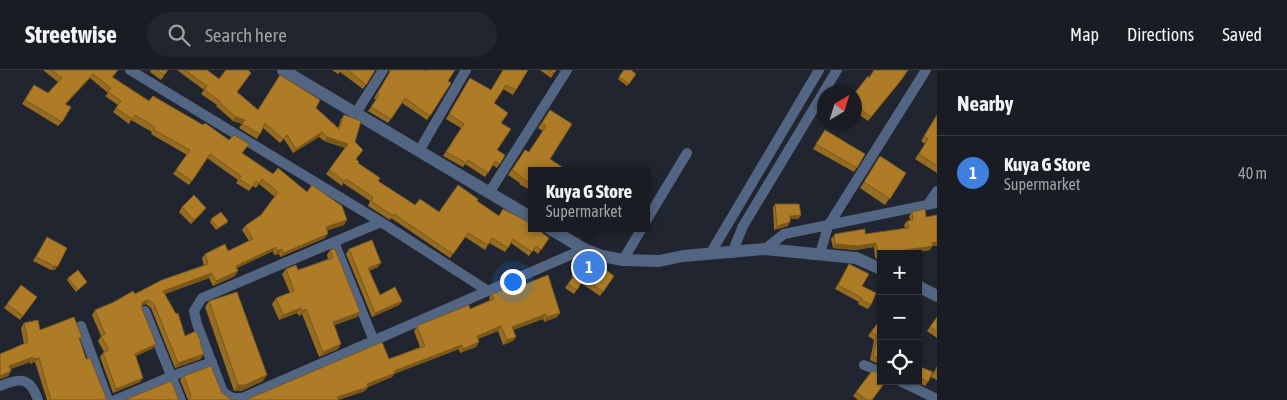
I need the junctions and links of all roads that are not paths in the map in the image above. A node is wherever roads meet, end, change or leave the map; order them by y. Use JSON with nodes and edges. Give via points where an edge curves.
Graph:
{"nodes":[{"id":1,"x":130,"y":70,"type":"edge"},
{"id":2,"x":383,"y":70,"type":"edge"},
{"id":3,"x":466,"y":70,"type":"edge"},
{"id":4,"x":567,"y":70,"type":"edge"},
{"id":5,"x":818,"y":70,"type":"edge"},
{"id":6,"x":837,"y":70,"type":"edge"},
{"id":7,"x":926,"y":70,"type":"edge"},
{"id":8,"x":287,"y":71,"type":"edge"},
{"id":9,"x":356,"y":114,"type":"junction"},
{"id":10,"x":419,"y":151,"type":"junction"},
{"id":11,"x":687,"y":153,"type":"dead end"},
{"id":12,"x":937,"y":191,"type":"edge"},
{"id":13,"x":489,"y":193,"type":"junction"},
{"id":14,"x":933,"y":203,"type":"edge"},
{"id":15,"x":650,"y":214,"type":"edge"},
{"id":16,"x":528,"y":216,"type":"edge"},
{"id":17,"x":380,"y":222,"type":"junction"},
{"id":18,"x":828,"y":226,"type":"junction"},
{"id":19,"x":556,"y":232,"type":"edge"},
{"id":20,"x":640,"y":232,"type":"edge"},
{"id":21,"x":334,"y":242,"type":"junction"},
{"id":22,"x":584,"y":249,"type":"junction"},
{"id":23,"x":765,"y":249,"type":"junction"},
{"id":24,"x":732,"y":253,"type":"junction"},
{"id":25,"x":710,"y":254,"type":"junction"},
{"id":26,"x":820,"y":254,"type":"junction"},
{"id":27,"x":623,"y":260,"type":"junction"},
{"id":28,"x":877,"y":266,"type":"edge"},
{"id":29,"x":922,"y":288,"type":"edge"},
{"id":30,"x":488,"y":291,"type":"junction"},
{"id":31,"x":937,"y":296,"type":"edge"},
{"id":32,"x":145,"y":311,"type":"edge"},
{"id":33,"x":80,"y":326,"type":"edge"},
{"id":34,"x":374,"y":340,"type":"junction"},
{"id":35,"x":212,"y":362,"type":"junction"},
{"id":36,"x":864,"y":365,"type":"dead end"},
{"id":37,"x":877,"y":370,"type":"edge"},
{"id":38,"x":172,"y":376,"type":"junction"},
{"id":39,"x":909,"y":385,"type":"edge"},
{"id":40,"x":0,"y":386,"type":"edge"},
{"id":41,"x":937,"y":398,"type":"edge"},
{"id":42,"x":38,"y":400,"type":"edge"},
{"id":43,"x":108,"y":400,"type":"edge"},
{"id":44,"x":115,"y":400,"type":"edge"},
{"id":45,"x":181,"y":400,"type":"edge"}],
"edges":[{"from":1,"to":17,"type":"street"},
{"from":2,"to":9,"type":"street"},
{"from":3,"to":10,"type":"street"},
{"from":4,"to":13,"type":"street"},
{"from":5,"to":25,"type":"street"},
{"from":6,"to":24,"type":"street","via":[[743,226]]},
{"from":7,"to":18,"type":"street"},
{"from":8,"to":9,"type":"street"},
{"from":9,"to":10,"type":"street"},
{"from":10,"to":13,"type":"street"},
{"from":11,"to":15,"type":"street"},
{"from":12,"to":14,"type":"street"},
{"from":13,"to":16,"type":"street"},
{"from":14,"to":18,"type":"street"},
{"from":17,"to":21,"type":"street"},
{"from":17,"to":30,"type":"street"},
{"from":18,"to":23,"type":"street","via":[[784,234]]},
{"from":18,"to":26,"type":"street"},
{"from":19,"to":22,"type":"street"},
{"from":20,"to":27,"type":"street"},
{"from":21,"to":34,"type":"street"},
{"from":21,"to":35,"type":"street","via":[[202,298],[194,311]]},
{"from":22,"to":27,"type":"street"},
{"from":22,"to":30,"type":"street"},
{"from":23,"to":24,"type":"street"},
{"from":23,"to":26,"type":"street"},
{"from":24,"to":25,"type":"street"},
{"from":25,"to":27,"type":"street","via":[[659,261]]},
{"from":26,"to":28,"type":"street","via":[[856,258]]},
{"from":29,"to":31,"type":"street"},
{"from":30,"to":34,"type":"street"},
{"from":32,"to":38,"type":"street"},
{"from":33,"to":43,"type":"street"},
{"from":34,"to":35,"type":"street","via":[[242,398],[232,398],[223,392]]},
{"from":35,"to":38,"type":"street"},
{"from":36,"to":37,"type":"street"},
{"from":38,"to":44,"type":"street"},
{"from":38,"to":45,"type":"street"},
{"from":39,"to":41,"type":"street"},
{"from":40,"to":42,"type":"street","via":[[18,379],[34,389]]}]}
